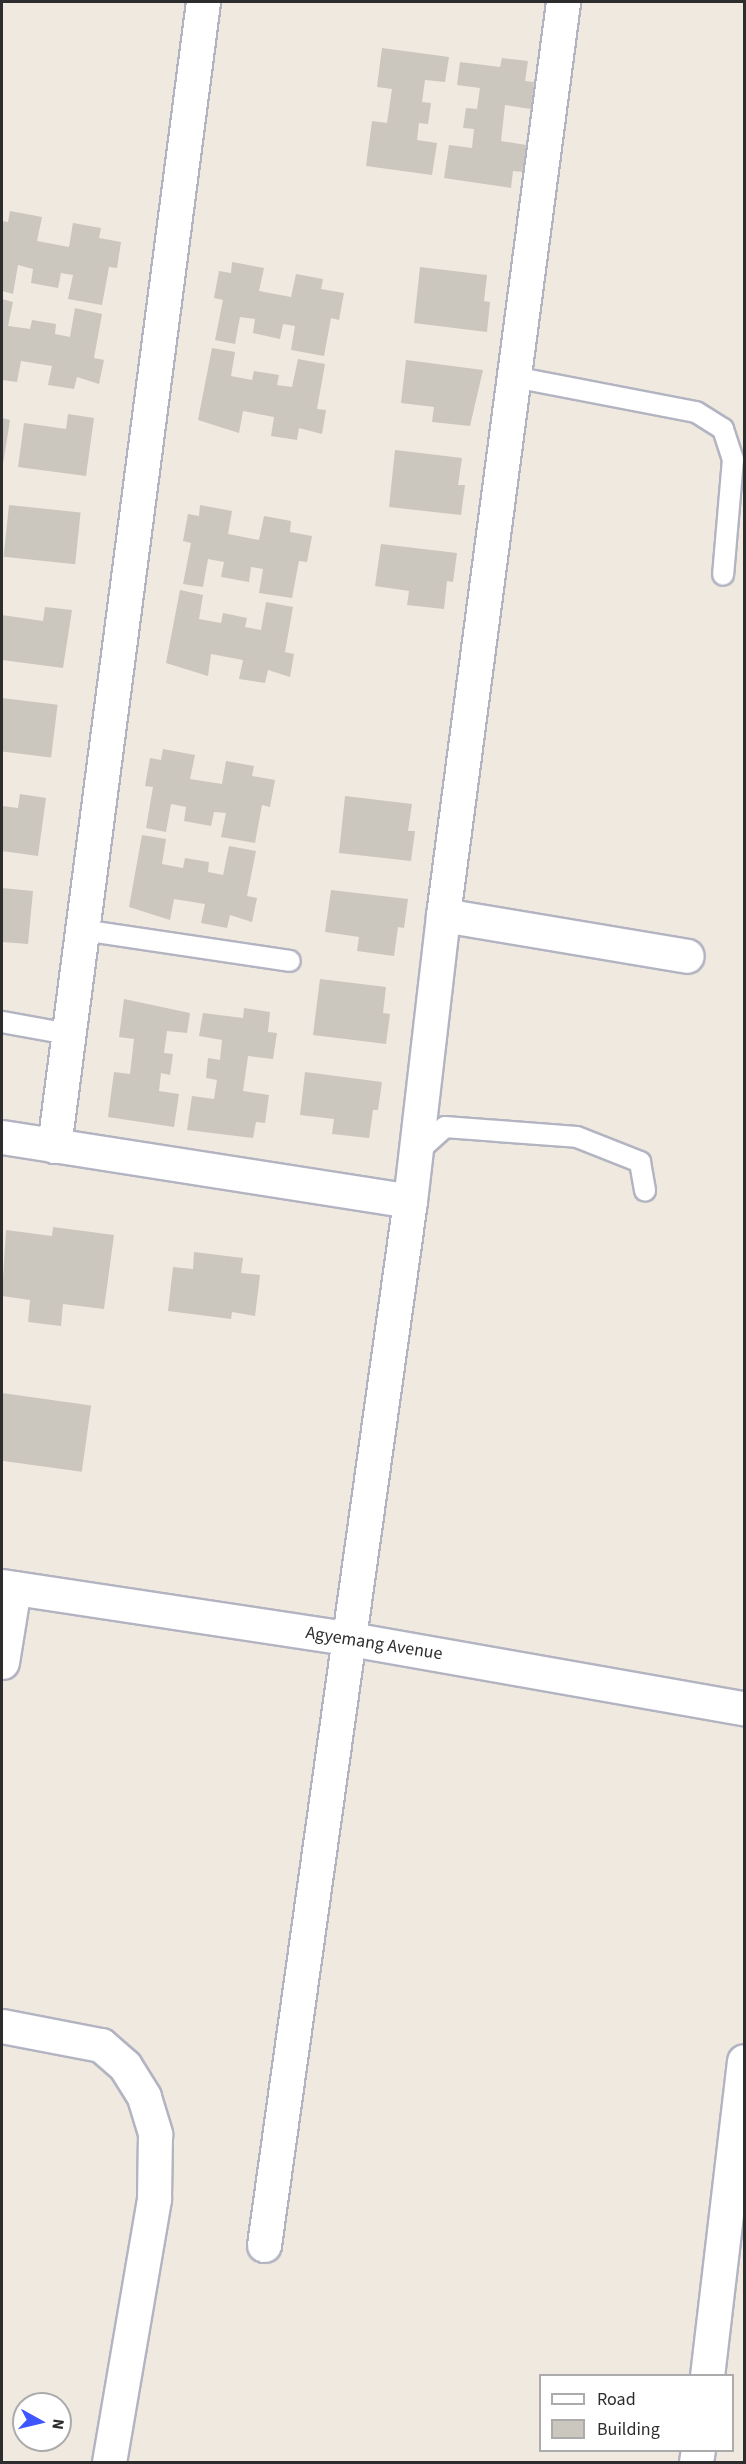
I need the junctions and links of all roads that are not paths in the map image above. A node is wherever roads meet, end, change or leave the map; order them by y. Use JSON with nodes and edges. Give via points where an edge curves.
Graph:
{"nodes":[{"id":1,"x":202,"y":2,"type":"edge"},
{"id":2,"x":563,"y":2,"type":"edge"},
{"id":3,"x":514,"y":377,"type":"junction"},
{"id":4,"x":723,"y":575,"type":"dead end"},
{"id":5,"x":443,"y":915,"type":"junction"},
{"id":6,"x":83,"y":930,"type":"junction"},
{"id":7,"x":687,"y":956,"type":"dead end"},
{"id":8,"x":290,"y":961,"type":"dead end"},
{"id":9,"x":2,"y":1022,"type":"edge"},
{"id":10,"x":69,"y":1034,"type":"junction"},
{"id":11,"x":2,"y":1137,"type":"edge"},
{"id":12,"x":54,"y":1146,"type":"junction"},
{"id":13,"x":415,"y":1154,"type":"junction"},
{"id":14,"x":645,"y":1191,"type":"dead end"},
{"id":15,"x":410,"y":1201,"type":"junction"},
{"id":16,"x":8,"y":1587,"type":"edge"},
{"id":17,"x":351,"y":1639,"type":"junction"},
{"id":18,"x":2,"y":1662,"type":"edge"},
{"id":19,"x":744,"y":1708,"type":"edge"},
{"id":20,"x":2,"y":2026,"type":"edge"},
{"id":21,"x":744,"y":2061,"type":"edge"},
{"id":22,"x":264,"y":2245,"type":"dead end"},
{"id":23,"x":707,"y":2374,"type":"edge"},
{"id":24,"x":109,"y":2463,"type":"edge"}],
"edges":[{"from":1,"to":6,"type":"street"},
{"from":2,"to":3,"type":"street"},
{"from":3,"to":4,"type":"lane","via":[[696,412],[723,429],[733,459]]},
{"from":3,"to":5,"type":"street"},
{"from":5,"to":7,"type":"street"},
{"from":5,"to":13,"type":"street"},
{"from":6,"to":8,"type":"lane"},
{"from":6,"to":10,"type":"street"},
{"from":9,"to":10,"type":"lane"},
{"from":10,"to":12,"type":"street"},
{"from":11,"to":12,"type":"street"},
{"from":12,"to":15,"type":"street"},
{"from":13,"to":14,"type":"lane","via":[[445,1127],[577,1137],[640,1162]]},
{"from":13,"to":15,"type":"street"},
{"from":15,"to":17,"type":"street"},
{"from":16,"to":17,"type":"street","name":"Agyemang Avenue"},
{"from":16,"to":18,"type":"street"},
{"from":17,"to":19,"type":"street","name":"Agyemang Avenue"},
{"from":17,"to":22,"type":"street"},
{"from":20,"to":24,"type":"street","via":[[101,2045],[125,2066],[144,2097],[155,2133],[154,2199]]},
{"from":21,"to":23,"type":"street"}]}
